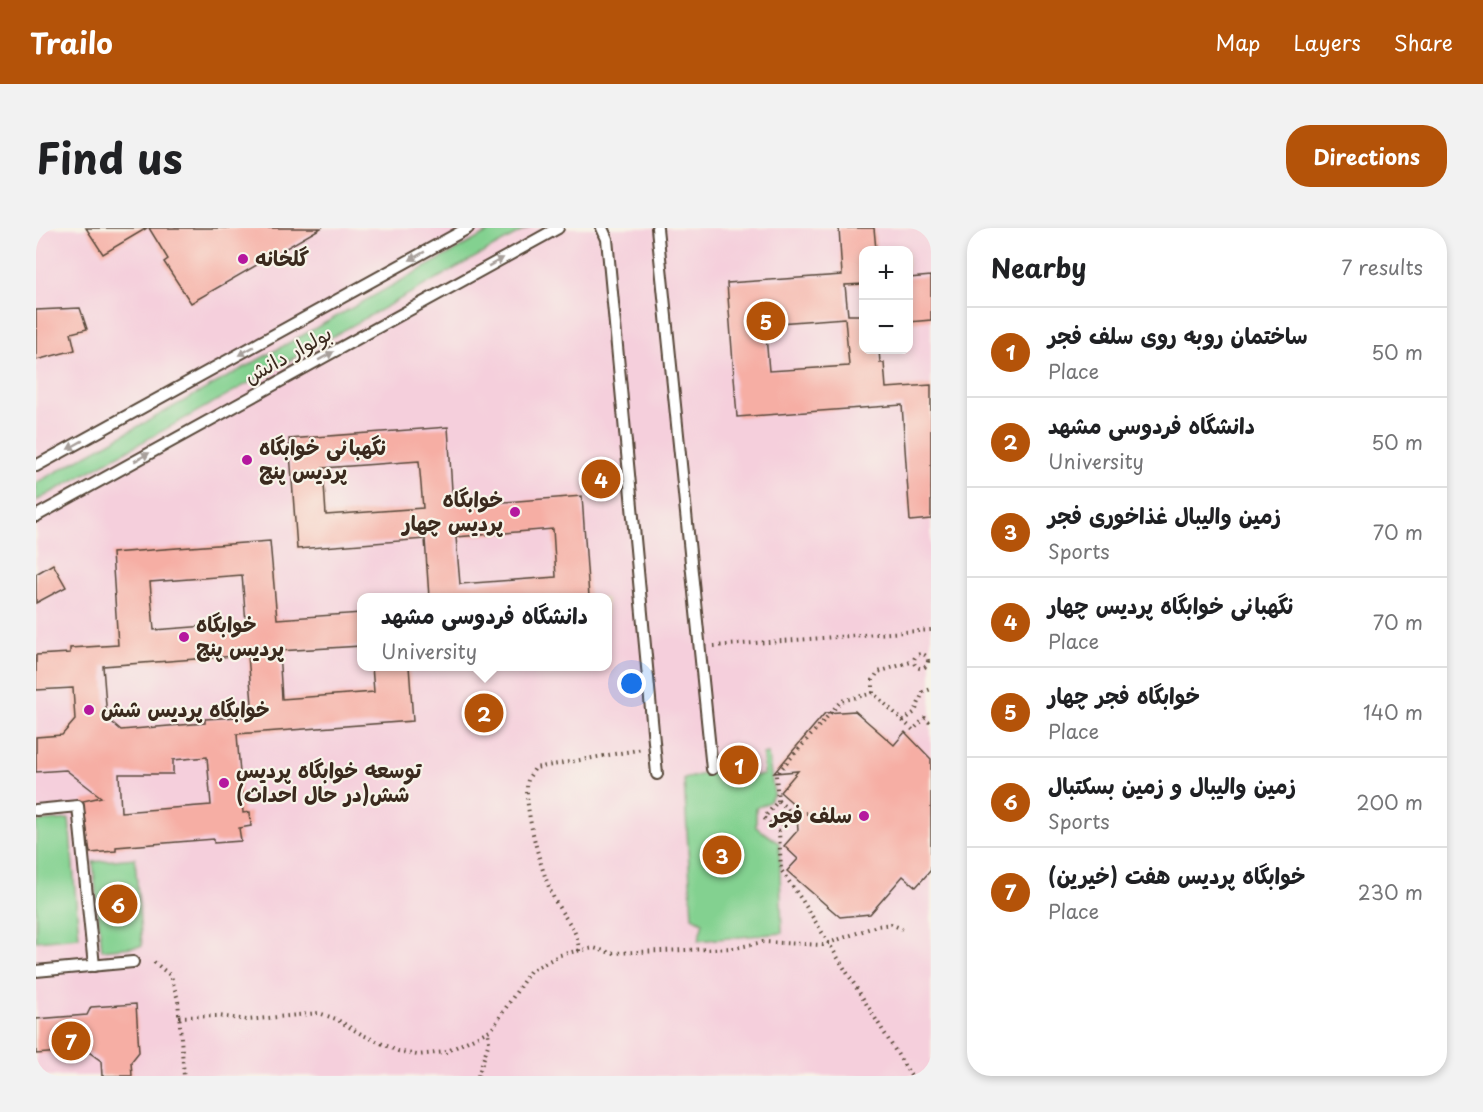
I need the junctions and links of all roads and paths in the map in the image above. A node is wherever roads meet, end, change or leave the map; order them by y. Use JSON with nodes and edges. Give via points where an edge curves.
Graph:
{"nodes":[{"id":1,"x":468,"y":228,"type":"edge"},
{"id":2,"x":558,"y":228,"type":"edge"},
{"id":3,"x":602,"y":228,"type":"edge"},
{"id":4,"x":657,"y":228,"type":"edge"},
{"id":5,"x":36,"y":466,"type":"edge"},
{"id":6,"x":36,"y":516,"type":"edge"},
{"id":7,"x":931,"y":630,"type":"edge"},
{"id":8,"x":701,"y":647,"type":"junction"},
{"id":9,"x":929,"y":658,"type":"edge"},
{"id":10,"x":914,"y":661,"type":"junction"},
{"id":11,"x":931,"y":689,"type":"edge"},
{"id":12,"x":873,"y":693,"type":"junction"},
{"id":13,"x":903,"y":721,"type":"junction"},
{"id":14,"x":931,"y":724,"type":"edge"},
{"id":15,"x":655,"y":749,"type":"junction"},
{"id":16,"x":712,"y":770,"type":"dead end"},
{"id":17,"x":657,"y":774,"type":"dead end"},
{"id":18,"x":778,"y":801,"type":"junction"},
{"id":19,"x":36,"y":810,"type":"edge"},
{"id":20,"x":807,"y":813,"type":"dead end"},
{"id":21,"x":794,"y":814,"type":"junction"},
{"id":22,"x":779,"y":831,"type":"junction"},
{"id":23,"x":902,"y":929,"type":"dead end"},
{"id":24,"x":830,"y":944,"type":"junction"},
{"id":25,"x":579,"y":951,"type":"junction"},
{"id":26,"x":133,"y":962,"type":"dead end"},
{"id":27,"x":154,"y":962,"type":"dead end"},
{"id":28,"x":94,"y":966,"type":"junction"},
{"id":29,"x":36,"y":971,"type":"edge"},
{"id":30,"x":179,"y":1017,"type":"junction"},
{"id":31,"x":488,"y":1031,"type":"junction"},
{"id":32,"x":184,"y":1076,"type":"edge"},
{"id":33,"x":478,"y":1076,"type":"edge"},
{"id":34,"x":911,"y":1076,"type":"edge"}],
"edges":[{"from":1,"to":5,"type":"lane","name":"بولوار دانش","one_way":true},
{"from":6,"to":2,"type":"lane","name":"بولوار دانش","one_way":true},
{"from":3,"to":15,"type":"lane","via":[[607,239]]},
{"from":4,"to":8,"type":"lane"},
{"from":7,"to":8,"type":"path"},
{"from":8,"to":16,"type":"lane"},
{"from":9,"to":10,"type":"path","via":[[922,654]]},
{"from":9,"to":10,"type":"path","via":[[928,664],[920,669]]},
{"from":10,"to":12,"type":"path","via":[[878,672],[873,680]]},
{"from":11,"to":13,"type":"path","via":[[923,692],[915,712]]},
{"from":12,"to":13,"type":"path"},
{"from":12,"to":18,"type":"path","via":[[841,701],[787,761],[776,775]]},
{"from":13,"to":14,"type":"path","via":[[913,730],[924,718]]},
{"from":15,"to":17,"type":"lane"},
{"from":15,"to":25,"type":"path","via":[[535,768],[528,777],[527,792],[541,865],[558,906],[578,935]]},
{"from":18,"to":21,"type":"path"},
{"from":18,"to":22,"type":"path","via":[[764,818]]},
{"from":19,"to":28,"type":"lane","via":[[78,806]]},
{"from":20,"to":21,"type":"path"},
{"from":21,"to":22,"type":"path"},
{"from":22,"to":24,"type":"path","via":[[781,870]]},
{"from":23,"to":24,"type":"path","via":[[891,924],[877,926]]},
{"from":24,"to":25,"type":"path","via":[[763,942],[735,948]]},
{"from":24,"to":34,"type":"path"},
{"from":25,"to":31,"type":"path","via":[[560,955],[530,970]]},
{"from":26,"to":28,"type":"lane"},
{"from":27,"to":30,"type":"path","via":[[171,976]]},
{"from":28,"to":29,"type":"lane"},
{"from":30,"to":31,"type":"path","via":[[247,1020],[319,1013],[387,1047],[417,1055],[447,1052]]},
{"from":30,"to":32,"type":"path"},
{"from":31,"to":33,"type":"path","via":[[489,1042]]}]}
